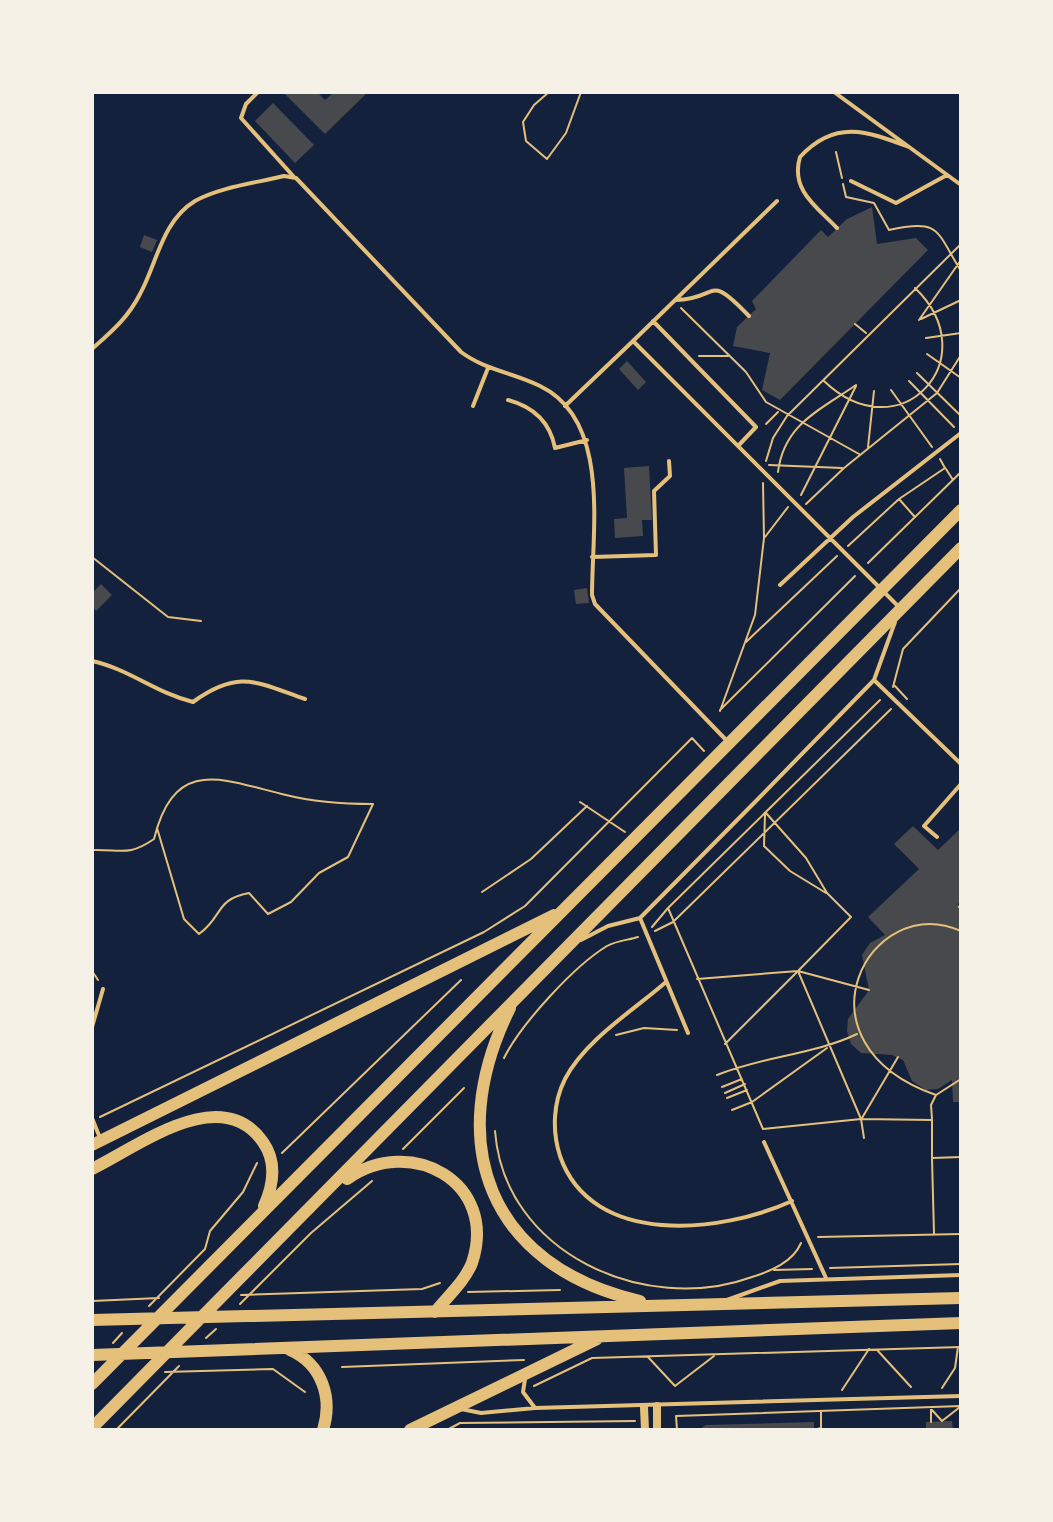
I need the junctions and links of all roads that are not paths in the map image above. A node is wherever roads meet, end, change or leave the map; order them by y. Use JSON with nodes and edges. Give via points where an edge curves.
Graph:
{"nodes":[{"id":1,"x":258,"y":92,"type":"edge"},
{"id":2,"x":834,"y":92,"type":"edge"},
{"id":3,"x":909,"y":147,"type":"junction"},
{"id":4,"x":947,"y":175,"type":"junction"},
{"id":5,"x":296,"y":178,"type":"junction"},
{"id":6,"x":851,"y":181,"type":"dead end"},
{"id":7,"x":961,"y":185,"type":"edge"},
{"id":8,"x":777,"y":201,"type":"dead end"},
{"id":9,"x":837,"y":228,"type":"dead end"},
{"id":10,"x":674,"y":301,"type":"junction"},
{"id":11,"x":749,"y":316,"type":"dead end"},
{"id":12,"x":653,"y":321,"type":"junction"},
{"id":13,"x":633,"y":341,"type":"junction"},
{"id":14,"x":92,"y":349,"type":"edge"},
{"id":15,"x":488,"y":368,"type":"junction"},
{"id":16,"x":508,"y":400,"type":"dead end"},
{"id":17,"x":473,"y":406,"type":"dead end"},
{"id":18,"x":565,"y":406,"type":"junction"},
{"id":19,"x":961,"y":433,"type":"edge"},
{"id":20,"x":587,"y":440,"type":"junction"},
{"id":21,"x":738,"y":446,"type":"junction"},
{"id":22,"x":669,"y":461,"type":"dead end"},
{"id":23,"x":961,"y":510,"type":"edge"},
{"id":24,"x":831,"y":539,"type":"junction"},
{"id":25,"x":961,"y":548,"type":"edge"},
{"id":26,"x":592,"y":557,"type":"junction"},
{"id":27,"x":780,"y":585,"type":"dead end"},
{"id":28,"x":883,"y":590,"type":"junction"},
{"id":29,"x":901,"y":609,"type":"junction"},
{"id":30,"x":92,"y":661,"type":"edge"},
{"id":31,"x":874,"y":680,"type":"junction"},
{"id":32,"x":305,"y":699,"type":"dead end"},
{"id":33,"x":730,"y":744,"type":"junction"},
{"id":34,"x":748,"y":763,"type":"junction"},
{"id":35,"x":961,"y":764,"type":"edge"},
{"id":36,"x":961,"y":784,"type":"edge"},
{"id":37,"x":937,"y":837,"type":"dead end"},
{"id":38,"x":564,"y":910,"type":"junction"},
{"id":39,"x":640,"y":918,"type":"junction"},
{"id":40,"x":561,"y":951,"type":"junction"},
{"id":41,"x":666,"y":982,"type":"junction"},
{"id":42,"x":103,"y":989,"type":"road end"},
{"id":43,"x":516,"y":996,"type":"junction"},
{"id":44,"x":92,"y":1027,"type":"edge"},
{"id":45,"x":688,"y":1033,"type":"road end"},
{"id":46,"x":93,"y":1119,"type":"edge"},
{"id":47,"x":96,"y":1142,"type":"edge"},
{"id":48,"x":764,"y":1142,"type":"dead end"},
{"id":49,"x":92,"y":1169,"type":"edge"},
{"id":50,"x":325,"y":1195,"type":"junction"},
{"id":51,"x":792,"y":1201,"type":"junction"},
{"id":52,"x":259,"y":1216,"type":"junction"},
{"id":53,"x":961,"y":1275,"type":"edge"},
{"id":54,"x":826,"y":1279,"type":"junction"},
{"id":55,"x":961,"y":1298,"type":"edge"},
{"id":56,"x":717,"y":1305,"type":"junction"},
{"id":57,"x":659,"y":1306,"type":"junction"},
{"id":58,"x":435,"y":1312,"type":"junction"},
{"id":59,"x":92,"y":1320,"type":"edge"},
{"id":60,"x":961,"y":1323,"type":"edge"},
{"id":61,"x":603,"y":1335,"type":"junction"},
{"id":62,"x":287,"y":1348,"type":"junction"},
{"id":63,"x":92,"y":1355,"type":"edge"},
{"id":64,"x":534,"y":1365,"type":"junction"},
{"id":65,"x":92,"y":1384,"type":"edge"},
{"id":66,"x":961,"y":1396,"type":"edge"},
{"id":67,"x":657,"y":1406,"type":"junction"},
{"id":68,"x":644,"y":1407,"type":"junction"},
{"id":69,"x":454,"y":1408,"type":"junction"},
{"id":70,"x":535,"y":1408,"type":"junction"},
{"id":71,"x":97,"y":1424,"type":"edge"},
{"id":72,"x":323,"y":1430,"type":"edge"},
{"id":73,"x":410,"y":1430,"type":"edge"},
{"id":74,"x":645,"y":1430,"type":"edge"},
{"id":75,"x":657,"y":1430,"type":"edge"}],
"edges":[{"from":1,"to":5,"type":"lane","via":[[241,118]]},
{"from":2,"to":3,"type":"lane"},
{"from":3,"to":4,"type":"lane"},
{"from":3,"to":9,"type":"lane","via":[[853,130],[828,137],[800,157],[797,177],[802,192]]},
{"from":4,"to":6,"type":"lane","via":[[896,203]]},
{"from":4,"to":7,"type":"lane"},
{"from":5,"to":14,"type":"lane","via":[[284,176],[206,197],[183,209],[123,322]]},
{"from":5,"to":15,"type":"lane","via":[[451,343]]},
{"from":8,"to":10,"type":"lane"},
{"from":10,"to":11,"type":"lane","via":[[717,290]]},
{"from":10,"to":12,"type":"lane"},
{"from":12,"to":13,"type":"lane"},
{"from":12,"to":21,"type":"lane","via":[[756,427]]},
{"from":13,"to":18,"type":"lane"},
{"from":13,"to":21,"type":"lane"},
{"from":15,"to":17,"type":"lane"},
{"from":15,"to":18,"type":"lane","via":[[543,387]]},
{"from":16,"to":20,"type":"lane","via":[[542,418],[555,448]]},
{"from":18,"to":20,"type":"lane"},
{"from":19,"to":24,"type":"lane"},
{"from":20,"to":26,"type":"lane"},
{"from":21,"to":24,"type":"lane"},
{"from":22,"to":26,"type":"lane","via":[[670,476],[654,491],[656,555]]},
{"from":23,"to":28,"type":"main road"},
{"from":24,"to":27,"type":"lane"},
{"from":24,"to":28,"type":"lane"},
{"from":25,"to":29,"type":"main road"},
{"from":26,"to":33,"type":"lane","via":[[595,604]]},
{"from":28,"to":29,"type":"lane"},
{"from":28,"to":33,"type":"main road"},
{"from":29,"to":31,"type":"lane"},
{"from":29,"to":34,"type":"main road"},
{"from":30,"to":32,"type":"lane","via":[[120,667],[154,688],[193,702],[213,687],[238,680]]},
{"from":31,"to":35,"type":"lane"},
{"from":31,"to":39,"type":"lane"},
{"from":33,"to":34,"type":"main road"},
{"from":33,"to":38,"type":"main road"},
{"from":34,"to":40,"type":"main road"},
{"from":36,"to":37,"type":"lane","via":[[924,826]]},
{"from":38,"to":47,"type":"main road"},
{"from":38,"to":52,"type":"main road"},
{"from":39,"to":40,"type":"lane","via":[[608,926]]},
{"from":39,"to":41,"type":"lane"},
{"from":40,"to":43,"type":"main road"},
{"from":41,"to":45,"type":"lane"},
{"from":41,"to":51,"type":"lane","via":[[582,1055],[564,1081],[555,1125],[568,1172],[599,1206],[652,1223],[741,1218]]},
{"from":42,"to":44,"type":"lane"},
{"from":43,"to":50,"type":"main road"},
{"from":43,"to":57,"type":"main road","via":[[494,1041],[479,1099],[479,1141],[493,1193],[519,1232],[563,1270],[602,1290]]},
{"from":46,"to":47,"type":"lane"},
{"from":48,"to":51,"type":"lane"},
{"from":49,"to":52,"type":"main road","via":[[206,1116],[235,1119],[257,1133],[271,1156],[270,1192]]},
{"from":50,"to":58,"type":"main road","via":[[356,1173],[391,1161],[414,1160],[457,1184],[475,1223],[472,1262]]},
{"from":50,"to":71,"type":"main road"},
{"from":51,"to":54,"type":"lane"},
{"from":52,"to":65,"type":"main road"},
{"from":53,"to":54,"type":"lane"},
{"from":54,"to":56,"type":"lane","via":[[763,1284]]},
{"from":55,"to":56,"type":"main road"},
{"from":56,"to":57,"type":"main road"},
{"from":57,"to":58,"type":"main road"},
{"from":58,"to":59,"type":"main road"},
{"from":60,"to":61,"type":"main road"},
{"from":61,"to":62,"type":"main road"},
{"from":61,"to":64,"type":"main road"},
{"from":62,"to":63,"type":"main road"},
{"from":62,"to":72,"type":"main road","via":[[304,1356],[328,1394]]},
{"from":64,"to":69,"type":"main road"},
{"from":64,"to":70,"type":"lane","via":[[523,1392]]},
{"from":66,"to":67,"type":"lane"},
{"from":67,"to":68,"type":"lane"},
{"from":67,"to":75,"type":"street"},
{"from":68,"to":70,"type":"lane"},
{"from":68,"to":74,"type":"street"},
{"from":69,"to":70,"type":"lane","via":[[481,1413]]},
{"from":69,"to":73,"type":"main road"}]}
